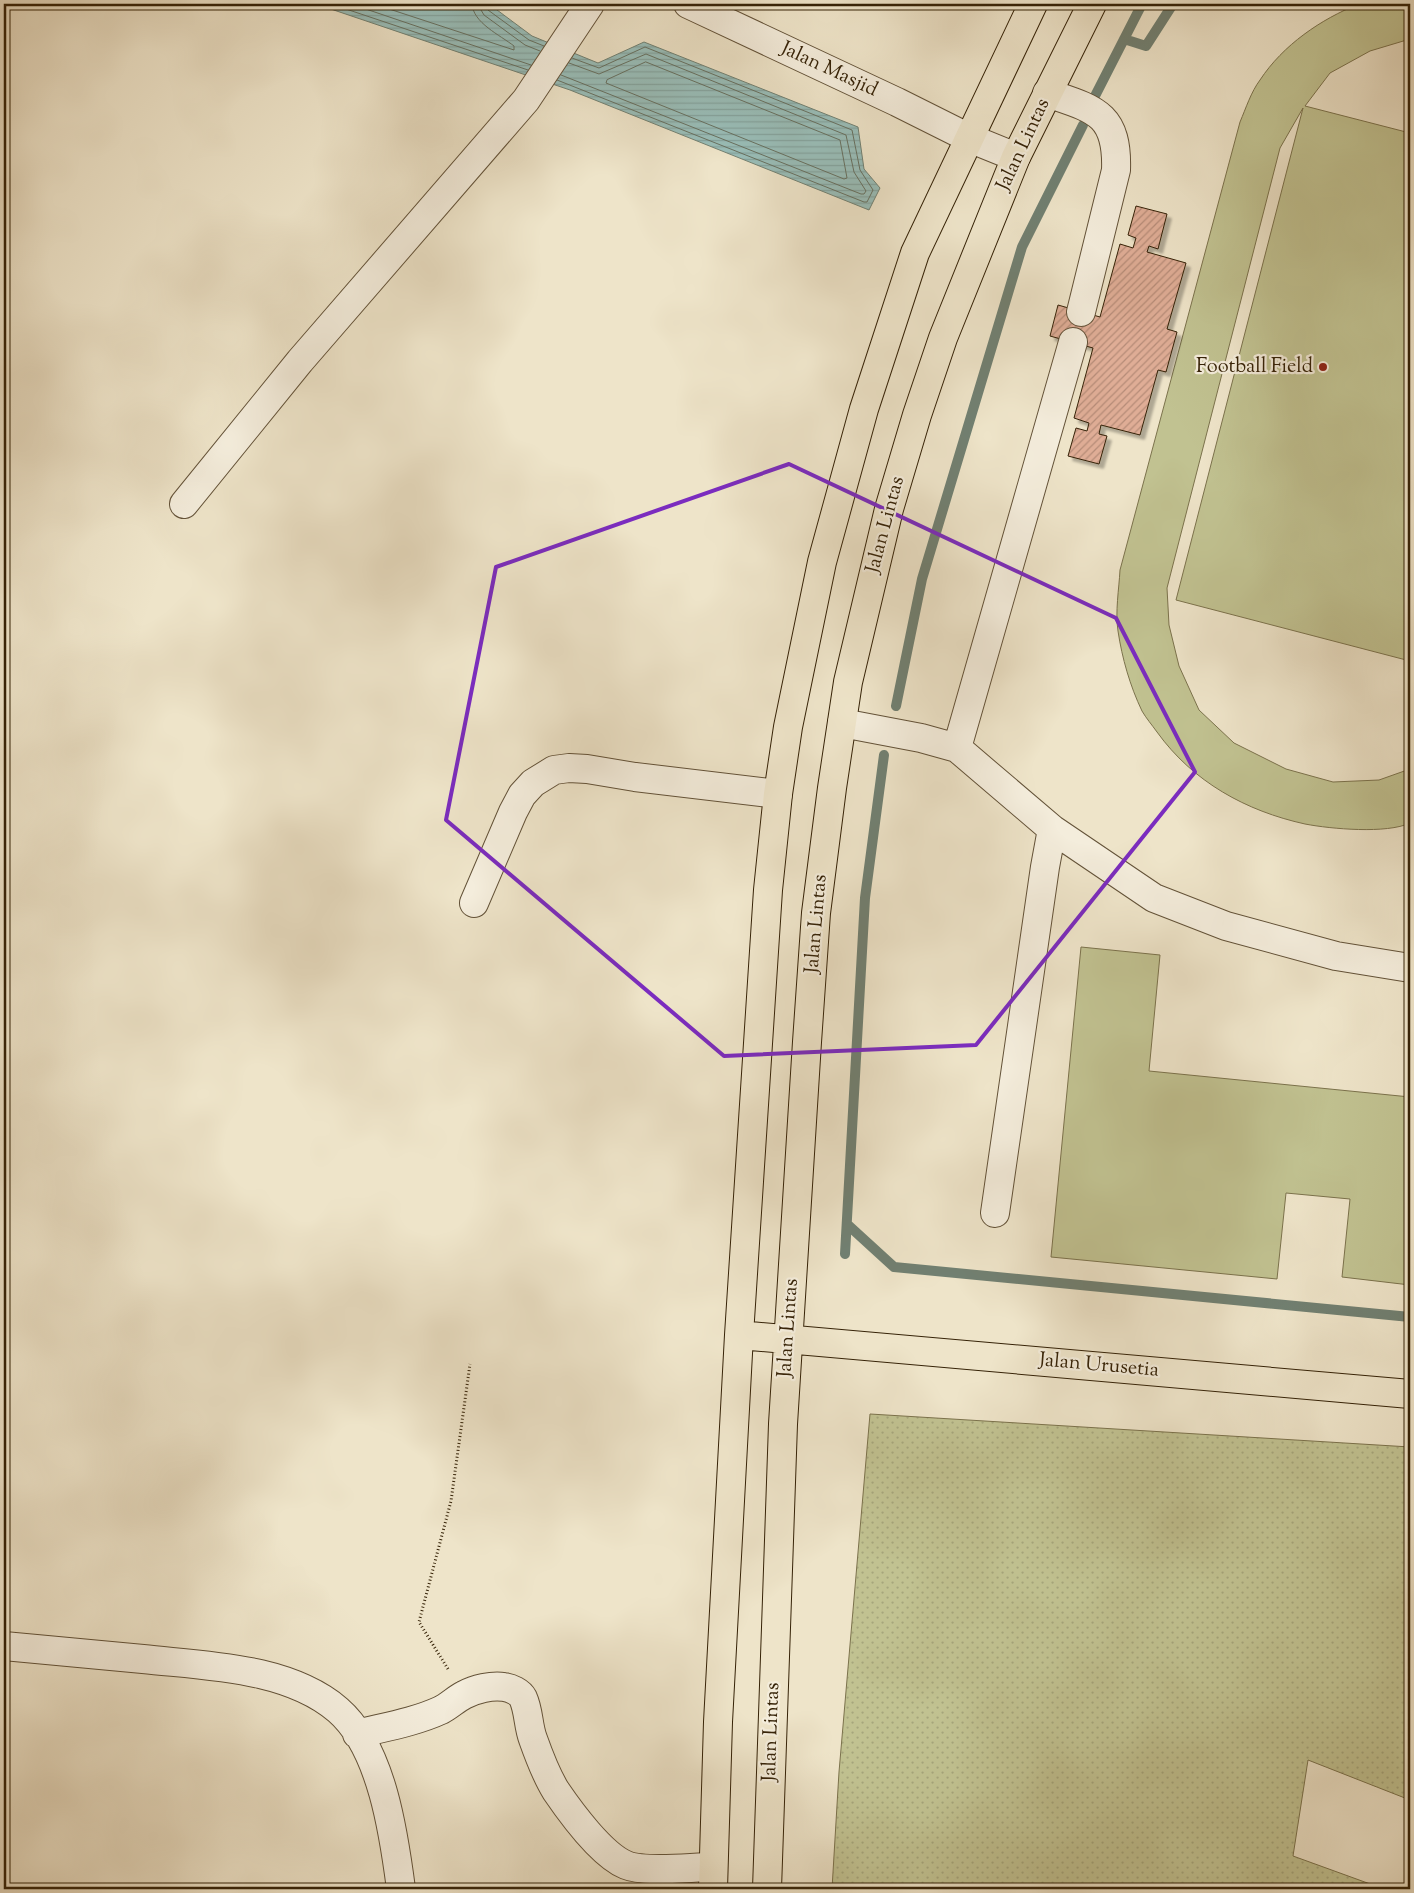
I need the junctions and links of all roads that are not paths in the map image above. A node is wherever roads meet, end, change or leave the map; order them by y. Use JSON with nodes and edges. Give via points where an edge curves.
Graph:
{"nodes":[{"id":1,"x":590,"y":4,"type":"edge"},
{"id":2,"x":688,"y":4,"type":"edge"},
{"id":3,"x":1033,"y":4,"type":"edge"},
{"id":4,"x":1092,"y":4,"type":"edge"},
{"id":5,"x":1047,"y":93,"type":"junction"},
{"id":6,"x":970,"y":138,"type":"junction"},
{"id":7,"x":1016,"y":157,"type":"junction"},
{"id":8,"x":1081,"y":312,"type":"dead end"},
{"id":9,"x":1073,"y":342,"type":"dead end"},
{"id":10,"x":184,"y":504,"type":"dead end"},
{"id":11,"x":842,"y":723,"type":"junction"},
{"id":12,"x":957,"y":748,"type":"junction"},
{"id":13,"x":778,"y":794,"type":"junction"},
{"id":14,"x":1052,"y":830,"type":"junction"},
{"id":15,"x":474,"y":902,"type":"dead end"},
{"id":16,"x":1410,"y":968,"type":"edge"},
{"id":17,"x":995,"y":1213,"type":"dead end"},
{"id":18,"x":739,"y":1334,"type":"junction"},
{"id":19,"x":789,"y":1338,"type":"junction"},
{"id":20,"x":1410,"y":1394,"type":"edge"},
{"id":21,"x":4,"y":1646,"type":"edge"},
{"id":22,"x":357,"y":1734,"type":"junction"},
{"id":23,"x":713,"y":1878,"type":"edge"},
{"id":24,"x":401,"y":1889,"type":"edge"},
{"id":25,"x":767,"y":1889,"type":"edge"}],
"edges":[{"from":1,"to":10,"type":"street","via":[[526,100],[300,361]]},
{"from":2,"to":6,"type":"street","name":"Jalan Masjid"},
{"from":3,"to":6,"type":"main road"},
{"from":4,"to":5,"type":"main road","name":"Jalan Lintas"},
{"from":5,"to":7,"type":"main road","name":"Jalan Lintas"},
{"from":5,"to":8,"type":"street","via":[[1078,103],[1098,114],[1115,138],[1116,170]]},
{"from":6,"to":7,"type":"street","name":"Jalan Masjid"},
{"from":6,"to":13,"type":"main road","via":[[915,252],[864,409],[822,562],[788,727]]},
{"from":7,"to":11,"type":"main road","name":"Jalan Lintas","via":[[917,414],[869,591]]},
{"from":9,"to":12,"type":"street"},
{"from":11,"to":12,"type":"street"},
{"from":11,"to":19,"type":"main road","name":"Jalan Lintas","via":[[816,913]]},
{"from":12,"to":14,"type":"street"},
{"from":13,"to":15,"type":"street","via":[[587,768],[554,770],[533,783],[522,795]]},
{"from":13,"to":18,"type":"main road","via":[[768,890]]},
{"from":14,"to":16,"type":"street","via":[[1154,898],[1226,926],[1336,956]]},
{"from":14,"to":17,"type":"street"},
{"from":18,"to":19,"type":"main road","name":"Jalan Urusetia"},
{"from":18,"to":23,"type":"main road"},
{"from":19,"to":20,"type":"main road","name":"Jalan Urusetia"},
{"from":19,"to":25,"type":"main road","name":"Jalan Lintas","via":[[783,1424]]},
{"from":21,"to":22,"type":"street","via":[[227,1668],[279,1679],[310,1691],[339,1711]]},
{"from":22,"to":23,"type":"street","via":[[442,1709],[475,1690],[505,1687],[520,1694],[540,1759],[555,1790],[609,1854],[626,1866]]},
{"from":22,"to":24,"type":"street","via":[[379,1779],[394,1839]]}]}
